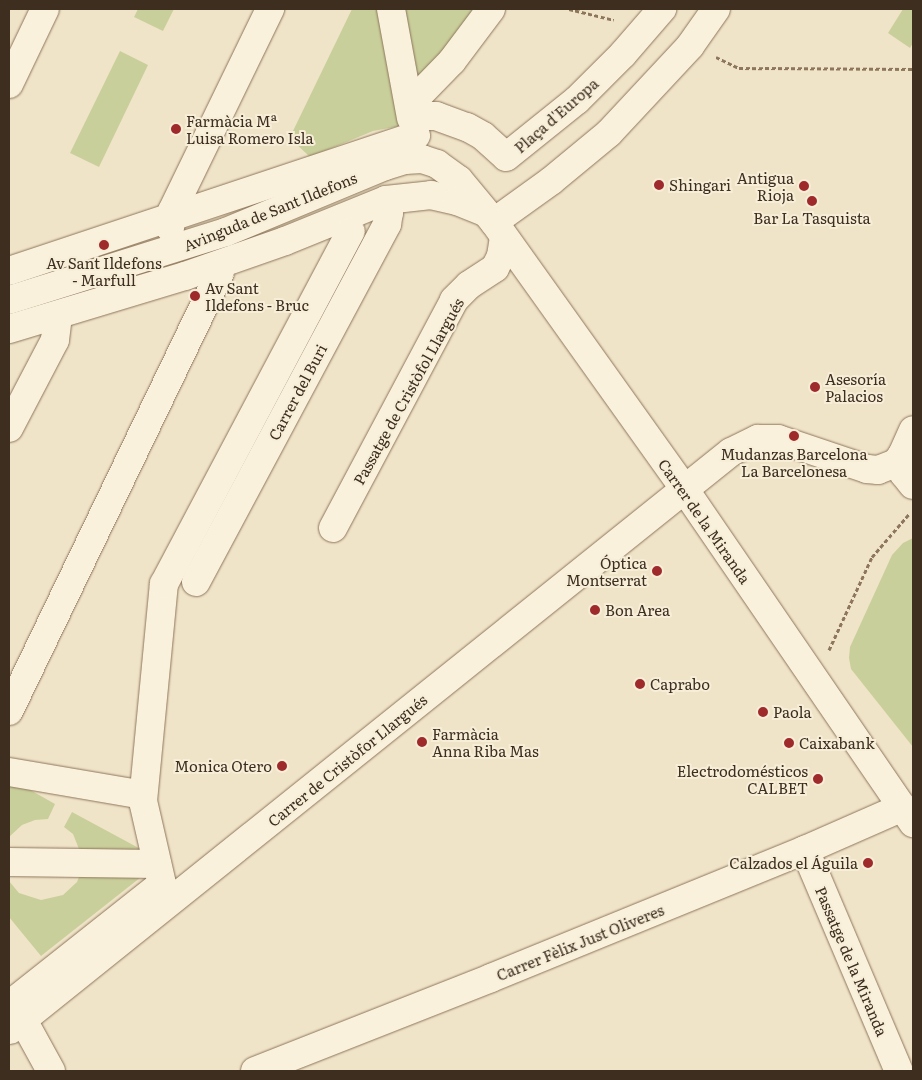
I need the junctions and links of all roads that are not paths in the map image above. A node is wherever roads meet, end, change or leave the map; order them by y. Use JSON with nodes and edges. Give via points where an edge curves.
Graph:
{"nodes":[{"id":1,"x":46,"y":9,"type":"edge"},
{"id":2,"x":270,"y":9,"type":"edge"},
{"id":3,"x":391,"y":9,"type":"edge"},
{"id":4,"x":491,"y":9,"type":"edge"},
{"id":5,"x":716,"y":9,"type":"edge"},
{"id":6,"x":654,"y":19,"type":"edge"},
{"id":7,"x":9,"y":84,"type":"edge"},
{"id":8,"x":419,"y":147,"type":"junction"},
{"id":9,"x":386,"y":200,"type":"junction"},
{"id":10,"x":171,"y":217,"type":"junction"},
{"id":11,"x":494,"y":224,"type":"junction"},
{"id":12,"x":166,"y":252,"type":"junction"},
{"id":13,"x":9,"y":271,"type":"edge"},
{"id":14,"x":220,"y":274,"type":"junction"},
{"id":15,"x":9,"y":300,"type":"edge"},
{"id":16,"x":57,"y":321,"type":"junction"},
{"id":17,"x":9,"y":329,"type":"edge"},
{"id":18,"x":9,"y":342,"type":"edge"},
{"id":19,"x":9,"y":428,"type":"edge"},
{"id":20,"x":913,"y":430,"type":"edge"},
{"id":21,"x":902,"y":455,"type":"junction"},
{"id":22,"x":913,"y":485,"type":"edge"},
{"id":23,"x":685,"y":490,"type":"junction"},
{"id":24,"x":333,"y":528,"type":"dead end"},
{"id":25,"x":196,"y":582,"type":"dead end"},
{"id":26,"x":9,"y":711,"type":"edge"},
{"id":27,"x":9,"y":772,"type":"edge"},
{"id":28,"x":143,"y":795,"type":"junction"},
{"id":29,"x":908,"y":815,"type":"edge"},
{"id":30,"x":805,"y":850,"type":"junction"},
{"id":31,"x":9,"y":862,"type":"edge"},
{"id":32,"x":157,"y":864,"type":"junction"},
{"id":33,"x":13,"y":1015,"type":"edge"},
{"id":34,"x":33,"y":1071,"type":"edge"},
{"id":35,"x":52,"y":1071,"type":"edge"},
{"id":36,"x":254,"y":1071,"type":"edge"},
{"id":37,"x":899,"y":1071,"type":"edge"}],
"edges":[{"from":1,"to":7,"type":"street"},
{"from":2,"to":10,"type":"street"},
{"from":3,"to":8,"type":"street"},
{"from":4,"to":6,"type":"street","name":"Plaça d'Europa","via":[[452,61],[415,99],[420,116],[436,116],[467,127],[483,136],[506,157],[577,100]]},
{"from":5,"to":11,"type":"street","via":[[690,46],[609,133]]},
{"from":8,"to":10,"type":"street"},
{"from":8,"to":11,"type":"street","via":[[459,180]]},
{"from":8,"to":12,"type":"street","name":"Avinguda de Sant Ildefons","via":[[405,160],[226,232]]},
{"from":9,"to":11,"type":"street","name":"Avinguda de Sant Ildefons","via":[[431,195],[457,201]]},
{"from":9,"to":16,"type":"street","name":"Avinguda de Sant Ildefons","via":[[276,244]]},
{"from":9,"to":25,"type":"street","name":"Carrer del Buri","via":[[387,224]]},
{"from":10,"to":12,"type":"street"},
{"from":10,"to":13,"type":"street"},
{"from":11,"to":23,"type":"street","name":"Carrer de la Miranda"},
{"from":11,"to":24,"type":"street","name":"Passatge de Cristòfol Llargués","via":[[502,256],[495,268],[469,285],[454,300]]},
{"from":12,"to":15,"type":"street","name":"Avinguda de Sant Ildefons"},
{"from":14,"to":16,"type":"street"},
{"from":14,"to":26,"type":"street"},
{"from":14,"to":28,"type":"street","via":[[351,231],[164,584]]},
{"from":16,"to":17,"type":"street","name":"Avinguda de Sant Ildefons"},
{"from":16,"to":18,"type":"street"},
{"from":16,"to":19,"type":"street","via":[[54,340]]},
{"from":20,"to":21,"type":"street"},
{"from":21,"to":22,"type":"street","via":[[904,474]]},
{"from":21,"to":23,"type":"street","name":"Carrer de Cristòfor Llargués","via":[[896,463],[878,470],[867,469],[778,439],[758,439],[731,452]]},
{"from":23,"to":29,"type":"street","name":"Carrer de la Miranda"},
{"from":23,"to":33,"type":"street","name":"Carrer de Cristòfor Llargués"},
{"from":27,"to":28,"type":"street"},
{"from":28,"to":32,"type":"street"},
{"from":29,"to":30,"type":"street","name":"Carrer Fèlix Just Oliveres"},
{"from":30,"to":36,"type":"street","name":"Carrer Fèlix Just Oliveres"},
{"from":30,"to":37,"type":"street","name":"Passatge de la Miranda"},
{"from":31,"to":32,"type":"street"},
{"from":32,"to":33,"type":"street","via":[[162,884]]},
{"from":33,"to":34,"type":"street"},
{"from":33,"to":35,"type":"street"}]}
